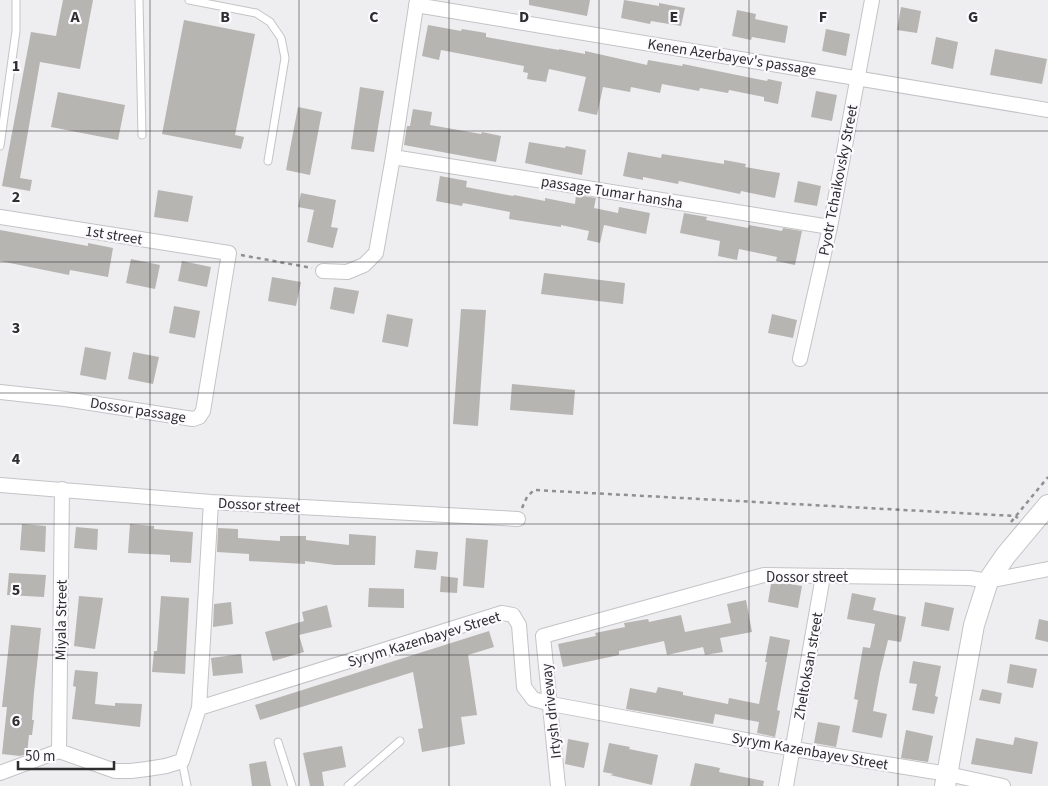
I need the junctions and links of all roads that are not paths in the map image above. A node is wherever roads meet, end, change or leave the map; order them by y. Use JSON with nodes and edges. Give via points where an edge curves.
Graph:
{"nodes":[{"id":1,"x":16,"y":0,"type":"edge"},
{"id":2,"x":138,"y":0,"type":"edge"},
{"id":3,"x":189,"y":0,"type":"edge"},
{"id":4,"x":872,"y":0,"type":"edge"},
{"id":5,"x":417,"y":3,"type":"edge"},
{"id":6,"x":857,"y":77,"type":"junction"},
{"id":7,"x":1048,"y":110,"type":"edge"},
{"id":8,"x":142,"y":135,"type":"dead end"},
{"id":9,"x":0,"y":146,"type":"edge"},
{"id":10,"x":393,"y":157,"type":"junction"},
{"id":11,"x":268,"y":161,"type":"dead end"},
{"id":12,"x":0,"y":217,"type":"edge"},
{"id":13,"x":830,"y":227,"type":"junction"},
{"id":14,"x":229,"y":253,"type":"joint"},
{"id":15,"x":323,"y":270,"type":"road end"},
{"id":16,"x":800,"y":359,"type":"dead end"},
{"id":17,"x":0,"y":392,"type":"edge"},
{"id":18,"x":0,"y":485,"type":"edge"},
{"id":19,"x":62,"y":489,"type":"junction"},
{"id":20,"x":211,"y":502,"type":"junction"},
{"id":21,"x":1048,"y":505,"type":"edge"},
{"id":22,"x":518,"y":519,"type":"road end"},
{"id":23,"x":1048,"y":569,"type":"edge"},
{"id":24,"x":823,"y":576,"type":"junction"},
{"id":25,"x":988,"y":581,"type":"junction"},
{"id":26,"x":543,"y":636,"type":"joint"},
{"id":27,"x":551,"y":704,"type":"junction"},
{"id":28,"x":199,"y":708,"type":"junction"},
{"id":29,"x":400,"y":741,"type":"dead end"},
{"id":30,"x":278,"y":742,"type":"dead end"},
{"id":31,"x":794,"y":749,"type":"junction"},
{"id":32,"x":59,"y":752,"type":"junction"},
{"id":33,"x":182,"y":761,"type":"junction"},
{"id":34,"x":0,"y":773,"type":"edge"},
{"id":35,"x":946,"y":780,"type":"edge"},
{"id":36,"x":187,"y":786,"type":"edge"},
{"id":37,"x":292,"y":786,"type":"edge"},
{"id":38,"x":348,"y":786,"type":"edge"},
{"id":39,"x":558,"y":786,"type":"edge"},
{"id":40,"x":786,"y":786,"type":"edge"},
{"id":41,"x":1003,"y":786,"type":"edge"}],
"edges":[{"from":1,"to":9,"type":"lane","via":[[16,31]]},
{"from":2,"to":8,"type":"lane"},
{"from":3,"to":11,"type":"lane","via":[[256,13],[270,22],[281,38],[285,58]]},
{"from":4,"to":6,"type":"street","name":"Pyotr Tchaikovsky Street"},
{"from":5,"to":6,"type":"street","name":"Kenen Azerbayev's passage"},
{"from":5,"to":10,"type":"street"},
{"from":6,"to":7,"type":"street","name":"Kenen Azerbayev's passage"},
{"from":6,"to":13,"type":"street","name":"Pyotr Tchaikovsky Street"},
{"from":10,"to":13,"type":"street","name":"passage Tumar hansha"},
{"from":10,"to":15,"type":"street","via":[[376,253],[364,265],[346,272]]},
{"from":12,"to":14,"type":"street","name":"1st street"},
{"from":13,"to":16,"type":"street","name":"Pyotr Tchaikovsky Street"},
{"from":14,"to":17,"type":"street","name":"Dossor passage","via":[[203,411],[199,418]]},
{"from":18,"to":19,"type":"street","name":"Dossor street"},
{"from":19,"to":20,"type":"street","name":"Dossor street"},
{"from":19,"to":32,"type":"street","name":"Miyala Street"},
{"from":20,"to":22,"type":"street","name":"Dossor street"},
{"from":20,"to":28,"type":"street"},
{"from":21,"to":25,"type":"main road"},
{"from":23,"to":25,"type":"street","name":"Dossor street"},
{"from":24,"to":25,"type":"street","name":"Dossor street"},
{"from":24,"to":26,"type":"street","name":"Dossor street","via":[[764,575]]},
{"from":24,"to":31,"type":"street","name":"Zheltoksan street"},
{"from":25,"to":35,"type":"main road","via":[[974,625]]},
{"from":26,"to":27,"type":"street","name":"Irtysh driveway"},
{"from":27,"to":28,"type":"street","name":"Syrym Kazenbayev Street","via":[[533,699],[524,687],[519,625],[514,614],[502,613]]},
{"from":27,"to":31,"type":"street","name":"Syrym Kazenbayev Street"},
{"from":27,"to":39,"type":"street","name":"Irtysh driveway"},
{"from":28,"to":33,"type":"street"},
{"from":29,"to":38,"type":"lane"},
{"from":30,"to":37,"type":"lane"},
{"from":31,"to":35,"type":"street","name":"Syrym Kazenbayev Street"},
{"from":31,"to":40,"type":"street","name":"Zheltoksan street"},
{"from":32,"to":33,"type":"street","via":[[115,770],[147,769]]},
{"from":32,"to":34,"type":"street"},
{"from":33,"to":36,"type":"lane"},
{"from":35,"to":41,"type":"street","name":"Syrym Kazenbayev Street"}]}
